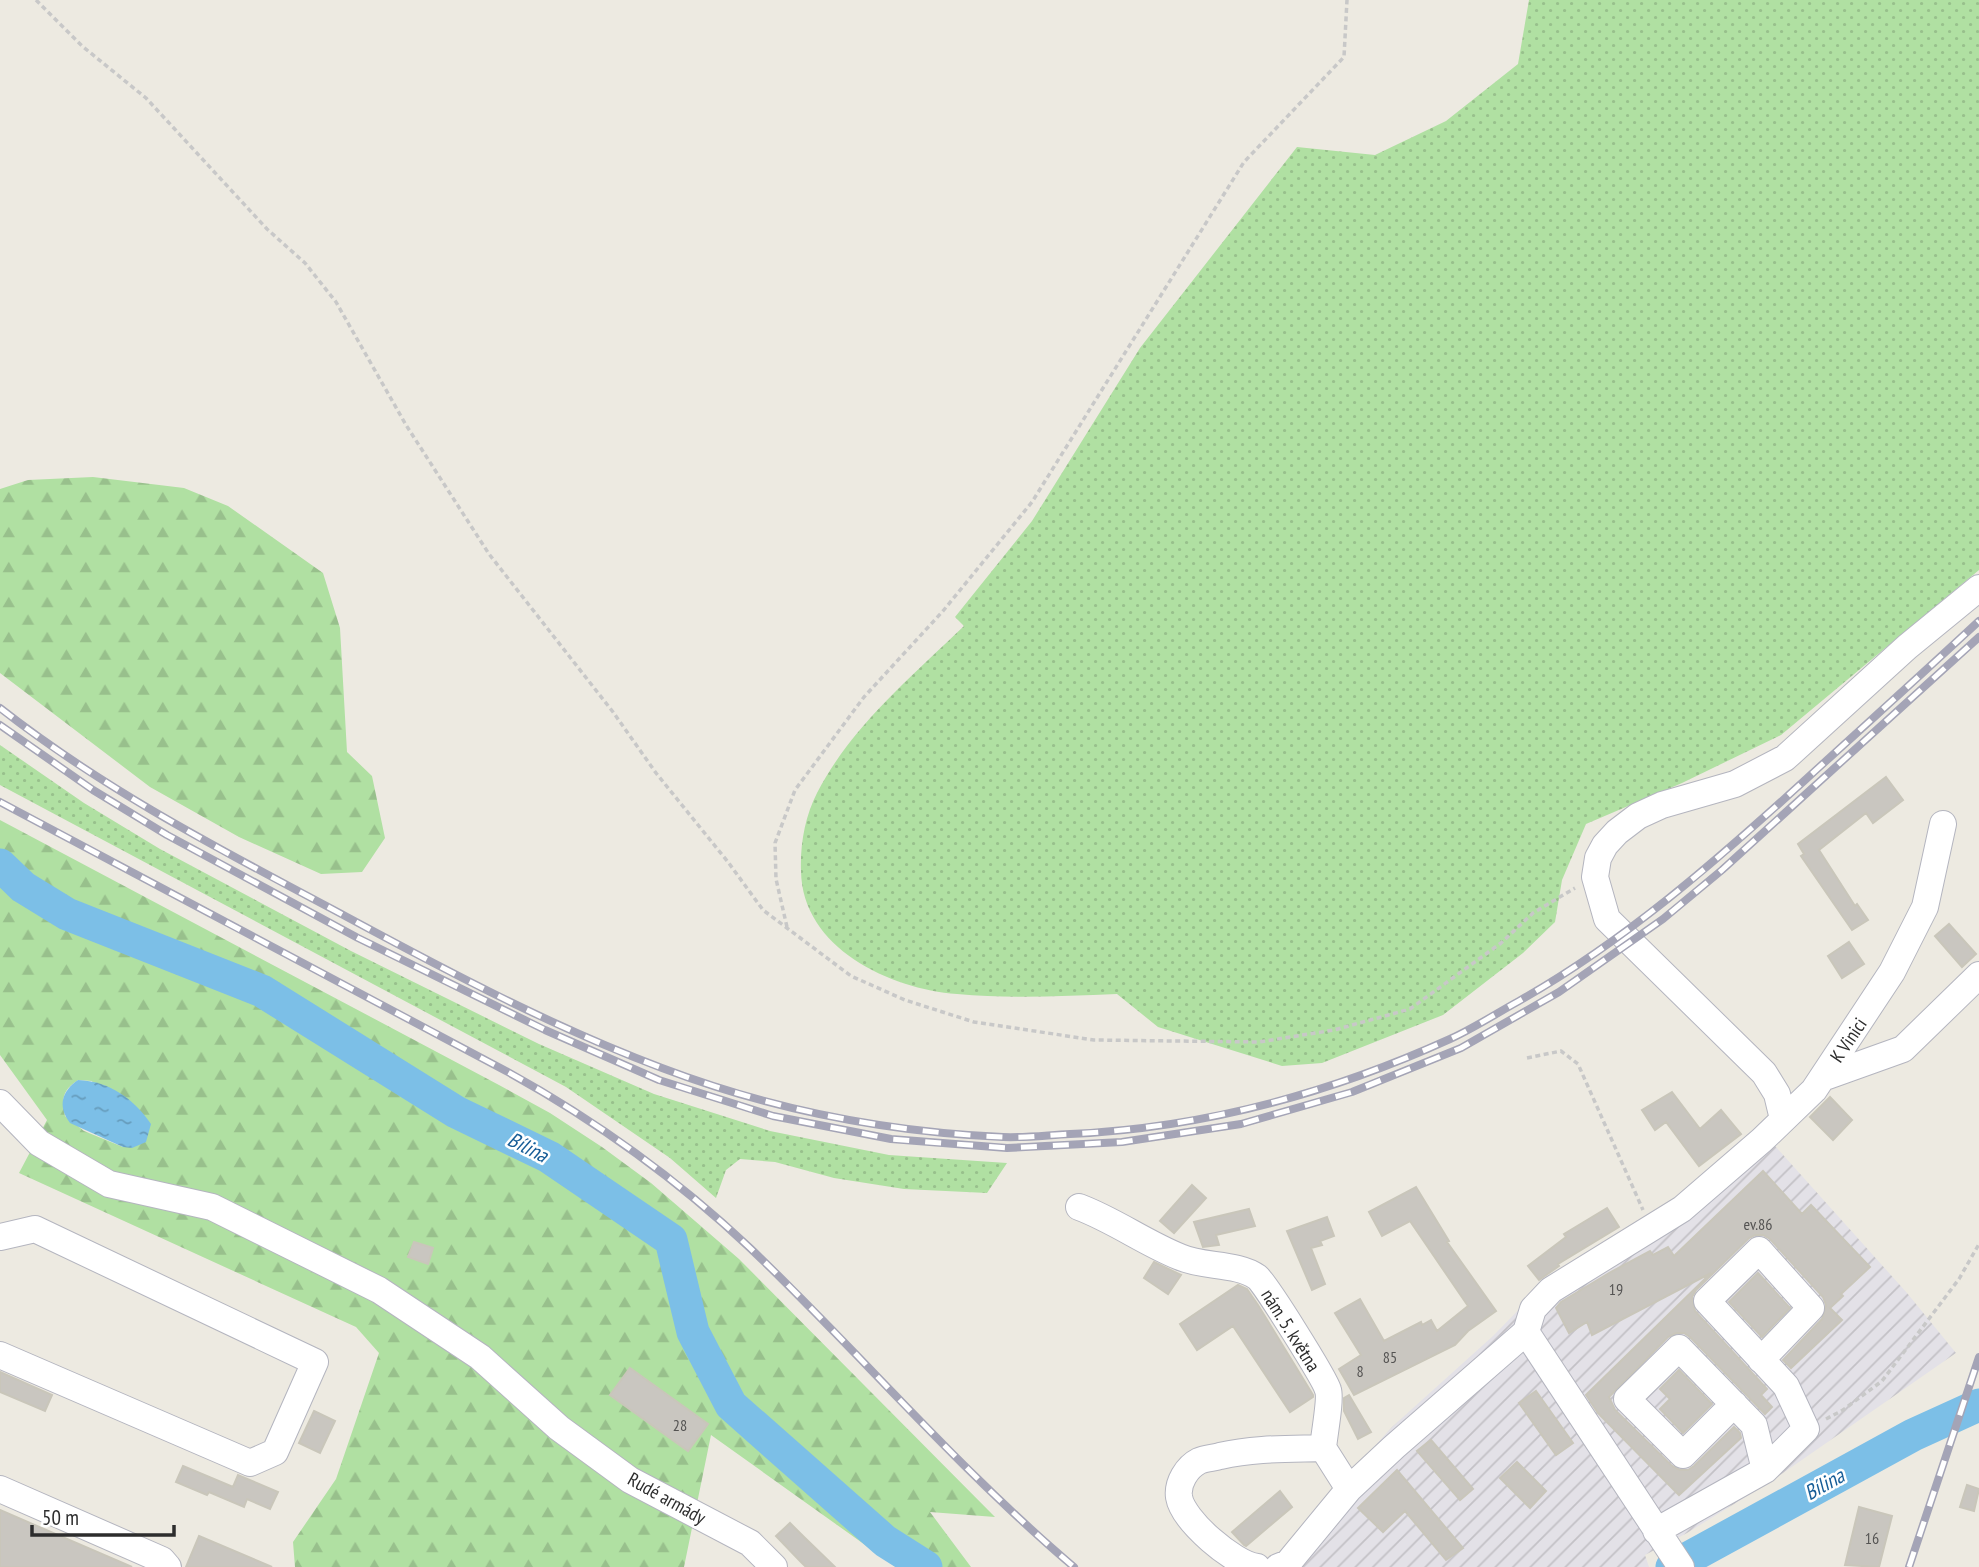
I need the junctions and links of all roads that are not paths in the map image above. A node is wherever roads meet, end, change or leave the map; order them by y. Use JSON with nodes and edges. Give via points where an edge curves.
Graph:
{"nodes":[{"id":1,"x":1979,"y":588,"type":"edge"},
{"id":2,"x":1943,"y":824,"type":"dead end"},
{"id":3,"x":1979,"y":975,"type":"edge"},
{"id":4,"x":1822,"y":1078,"type":"junction"},
{"id":5,"x":0,"y":1103,"type":"edge"},
{"id":6,"x":1783,"y":1119,"type":"junction"},
{"id":7,"x":1079,"y":1208,"type":"dead end"},
{"id":8,"x":0,"y":1237,"type":"edge"},
{"id":9,"x":1526,"y":1332,"type":"junction"},
{"id":10,"x":0,"y":1354,"type":"edge"},
{"id":11,"x":1761,"y":1360,"type":"dead end"},
{"id":12,"x":1734,"y":1404,"type":"dead end"},
{"id":13,"x":1323,"y":1448,"type":"junction"},
{"id":14,"x":1765,"y":1470,"type":"junction"},
{"id":15,"x":0,"y":1489,"type":"edge"},
{"id":16,"x":1349,"y":1489,"type":"junction"},
{"id":17,"x":1660,"y":1536,"type":"junction"},
{"id":18,"x":168,"y":1567,"type":"edge"},
{"id":19,"x":774,"y":1567,"type":"edge"},
{"id":20,"x":1257,"y":1567,"type":"edge"},
{"id":21,"x":1278,"y":1567,"type":"edge"},
{"id":22,"x":1681,"y":1567,"type":"edge"}],
"edges":[{"from":1,"to":6,"type":"street","via":[[1785,758],[1735,784],[1638,816],[1617,832],[1598,858],[1595,877],[1607,919],[1764,1073],[1777,1094]]},
{"from":2,"to":4,"type":"street","name":"K Vinici","via":[[1925,907],[1892,972]]},
{"from":3,"to":4,"type":"street","via":[[1903,1049]]},
{"from":4,"to":6,"type":"street","name":"K Vinici"},
{"from":5,"to":19,"type":"street","name":"Rudé armády","via":[[39,1143],[109,1184],[212,1207],[379,1290],[480,1357],[559,1428],[630,1480],[750,1544]]},
{"from":6,"to":9,"type":"street","name":"K Vinici","via":[[1682,1209],[1551,1290],[1533,1309]]},
{"from":7,"to":13,"type":"street","name":"nám. 5. května","via":[[1184,1259],[1258,1277],[1329,1391]]},
{"from":8,"to":10,"type":"street","via":[[35,1229],[315,1362],[275,1452],[250,1463]]},
{"from":9,"to":16,"type":"street"},
{"from":9,"to":17,"type":"street"},
{"from":11,"to":14,"type":"street","via":[[1786,1386],[1806,1429]]},
{"from":12,"to":14,"type":"street","via":[[1754,1425]]},
{"from":13,"to":16,"type":"street"},
{"from":13,"to":20,"type":"street","via":[[1250,1450],[1200,1461],[1187,1470],[1178,1496],[1188,1514],[1215,1544],[1235,1559]]},
{"from":14,"to":17,"type":"street"},
{"from":15,"to":18,"type":"street","via":[[162,1560]]},
{"from":16,"to":21,"type":"street","via":[[1288,1563]]},
{"from":17,"to":22,"type":"street"}]}
